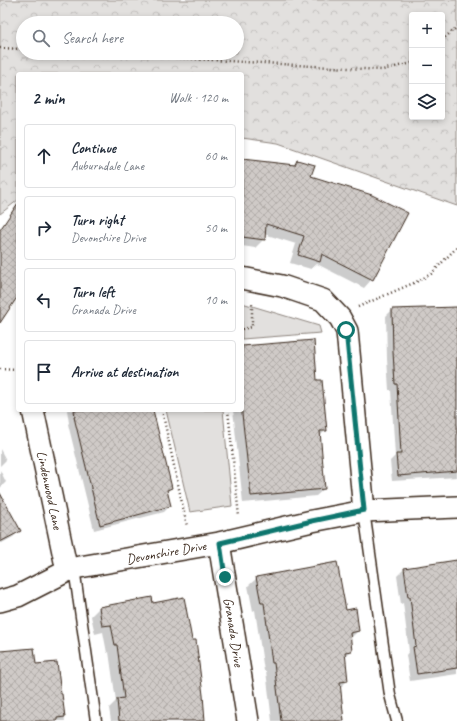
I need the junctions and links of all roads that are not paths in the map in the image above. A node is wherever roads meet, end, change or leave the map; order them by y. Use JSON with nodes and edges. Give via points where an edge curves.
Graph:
{"nodes":[{"id":1,"x":244,"y":278,"type":"edge"},
{"id":2,"x":33,"y":412,"type":"edge"},
{"id":3,"x":457,"y":507,"type":"edge"},
{"id":4,"x":364,"y":510,"type":"junction"},
{"id":5,"x":220,"y":543,"type":"junction"},
{"id":6,"x":70,"y":569,"type":"junction"},
{"id":7,"x":0,"y":601,"type":"edge"},
{"id":8,"x":96,"y":721,"type":"edge"},
{"id":9,"x":248,"y":721,"type":"edge"},
{"id":10,"x":397,"y":721,"type":"edge"}],
"edges":[{"from":1,"to":4,"type":"street","via":[[282,286],[323,300],[340,318],[346,330]]},
{"from":2,"to":6,"type":"street","name":"Lindenwood Lane"},
{"from":3,"to":4,"type":"street","name":"Devonshire Drive"},
{"from":4,"to":5,"type":"street","name":"Devonshire Drive"},
{"from":4,"to":10,"type":"lane","via":[[390,695]]},
{"from":5,"to":6,"type":"street","name":"Devonshire Drive"},
{"from":5,"to":9,"type":"street","name":"Granada Drive"},
{"from":6,"to":7,"type":"street","name":"Devonshire Drive","via":[[18,596]]},
{"from":6,"to":8,"type":"lane"}]}
